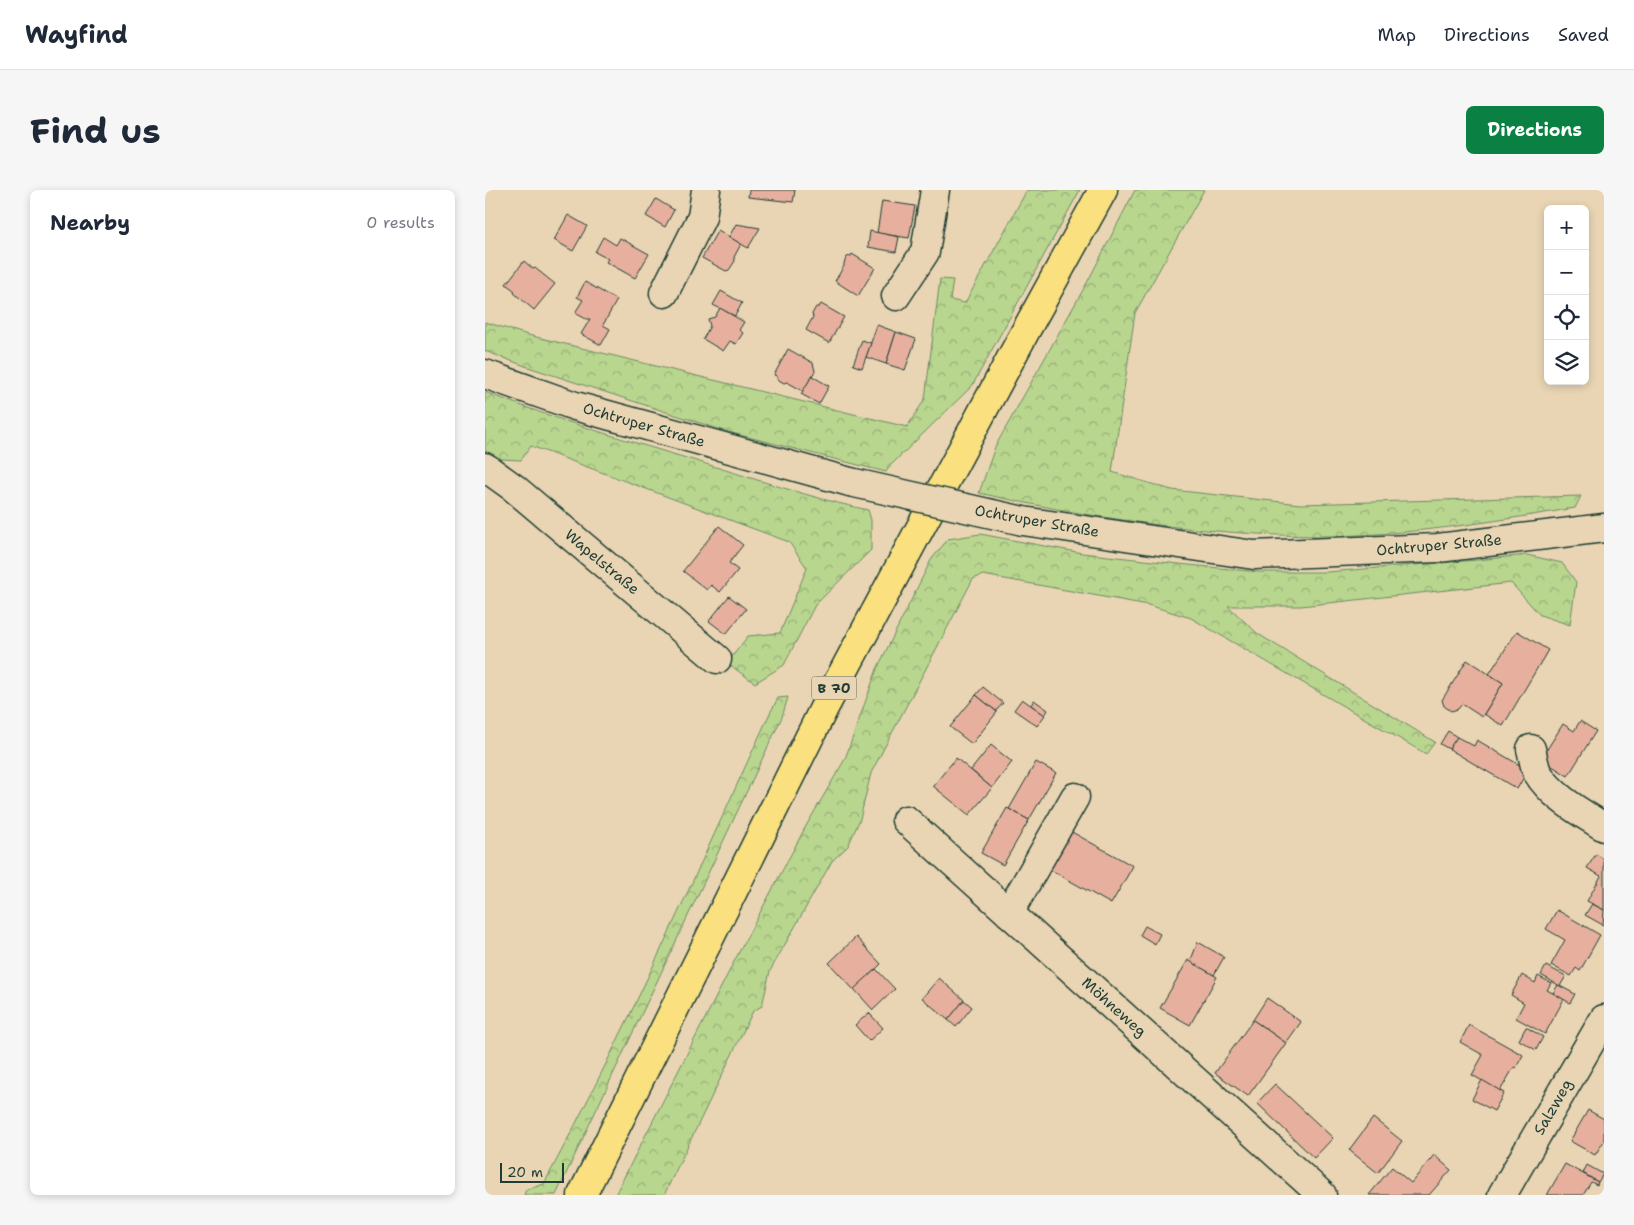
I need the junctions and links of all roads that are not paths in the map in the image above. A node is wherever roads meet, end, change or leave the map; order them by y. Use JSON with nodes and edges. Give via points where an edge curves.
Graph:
{"nodes":[{"id":1,"x":706,"y":190,"type":"edge"},
{"id":2,"x":935,"y":190,"type":"edge"},
{"id":3,"x":1103,"y":190,"type":"edge"},
{"id":4,"x":664,"y":293,"type":"dead end"},
{"id":5,"x":897,"y":296,"type":"dead end"},
{"id":6,"x":485,"y":374,"type":"edge"},
{"id":7,"x":485,"y":467,"type":"edge"},
{"id":8,"x":1604,"y":528,"type":"edge"},
{"id":9,"x":717,"y":659,"type":"dead end"},
{"id":10,"x":1531,"y":749,"type":"dead end"},
{"id":11,"x":1075,"y":797,"type":"dead end"},
{"id":12,"x":906,"y":820,"type":"dead end"},
{"id":13,"x":1604,"y":827,"type":"edge"},
{"id":14,"x":1009,"y":913,"type":"junction"},
{"id":15,"x":1604,"y":1019,"type":"edge"},
{"id":16,"x":583,"y":1195,"type":"edge"},
{"id":17,"x":1322,"y":1195,"type":"edge"},
{"id":18,"x":1502,"y":1195,"type":"edge"}],
"edges":[{"from":1,"to":4,"type":"street","via":[[702,217]]},
{"from":2,"to":5,"type":"street","via":[[925,252]]},
{"from":3,"to":16,"type":"highway","number":"B 70","via":[[824,708]]},
{"from":6,"to":8,"type":"street","name":"Ochtruper Straße","bridge":true,"via":[[575,406],[849,482],[1023,521],[1254,555],[1438,548]]},
{"from":7,"to":9,"type":"street","name":"Wapelstraße","via":[[515,488]]},
{"from":10,"to":13,"type":"street","via":[[1537,771],[1549,787],[1569,806]]},
{"from":11,"to":14,"type":"street"},
{"from":12,"to":14,"type":"street","name":"Möhneweg"},
{"from":14,"to":17,"type":"street","name":"Möhneweg"},
{"from":15,"to":18,"type":"street","name":"Salzweg"}]}
